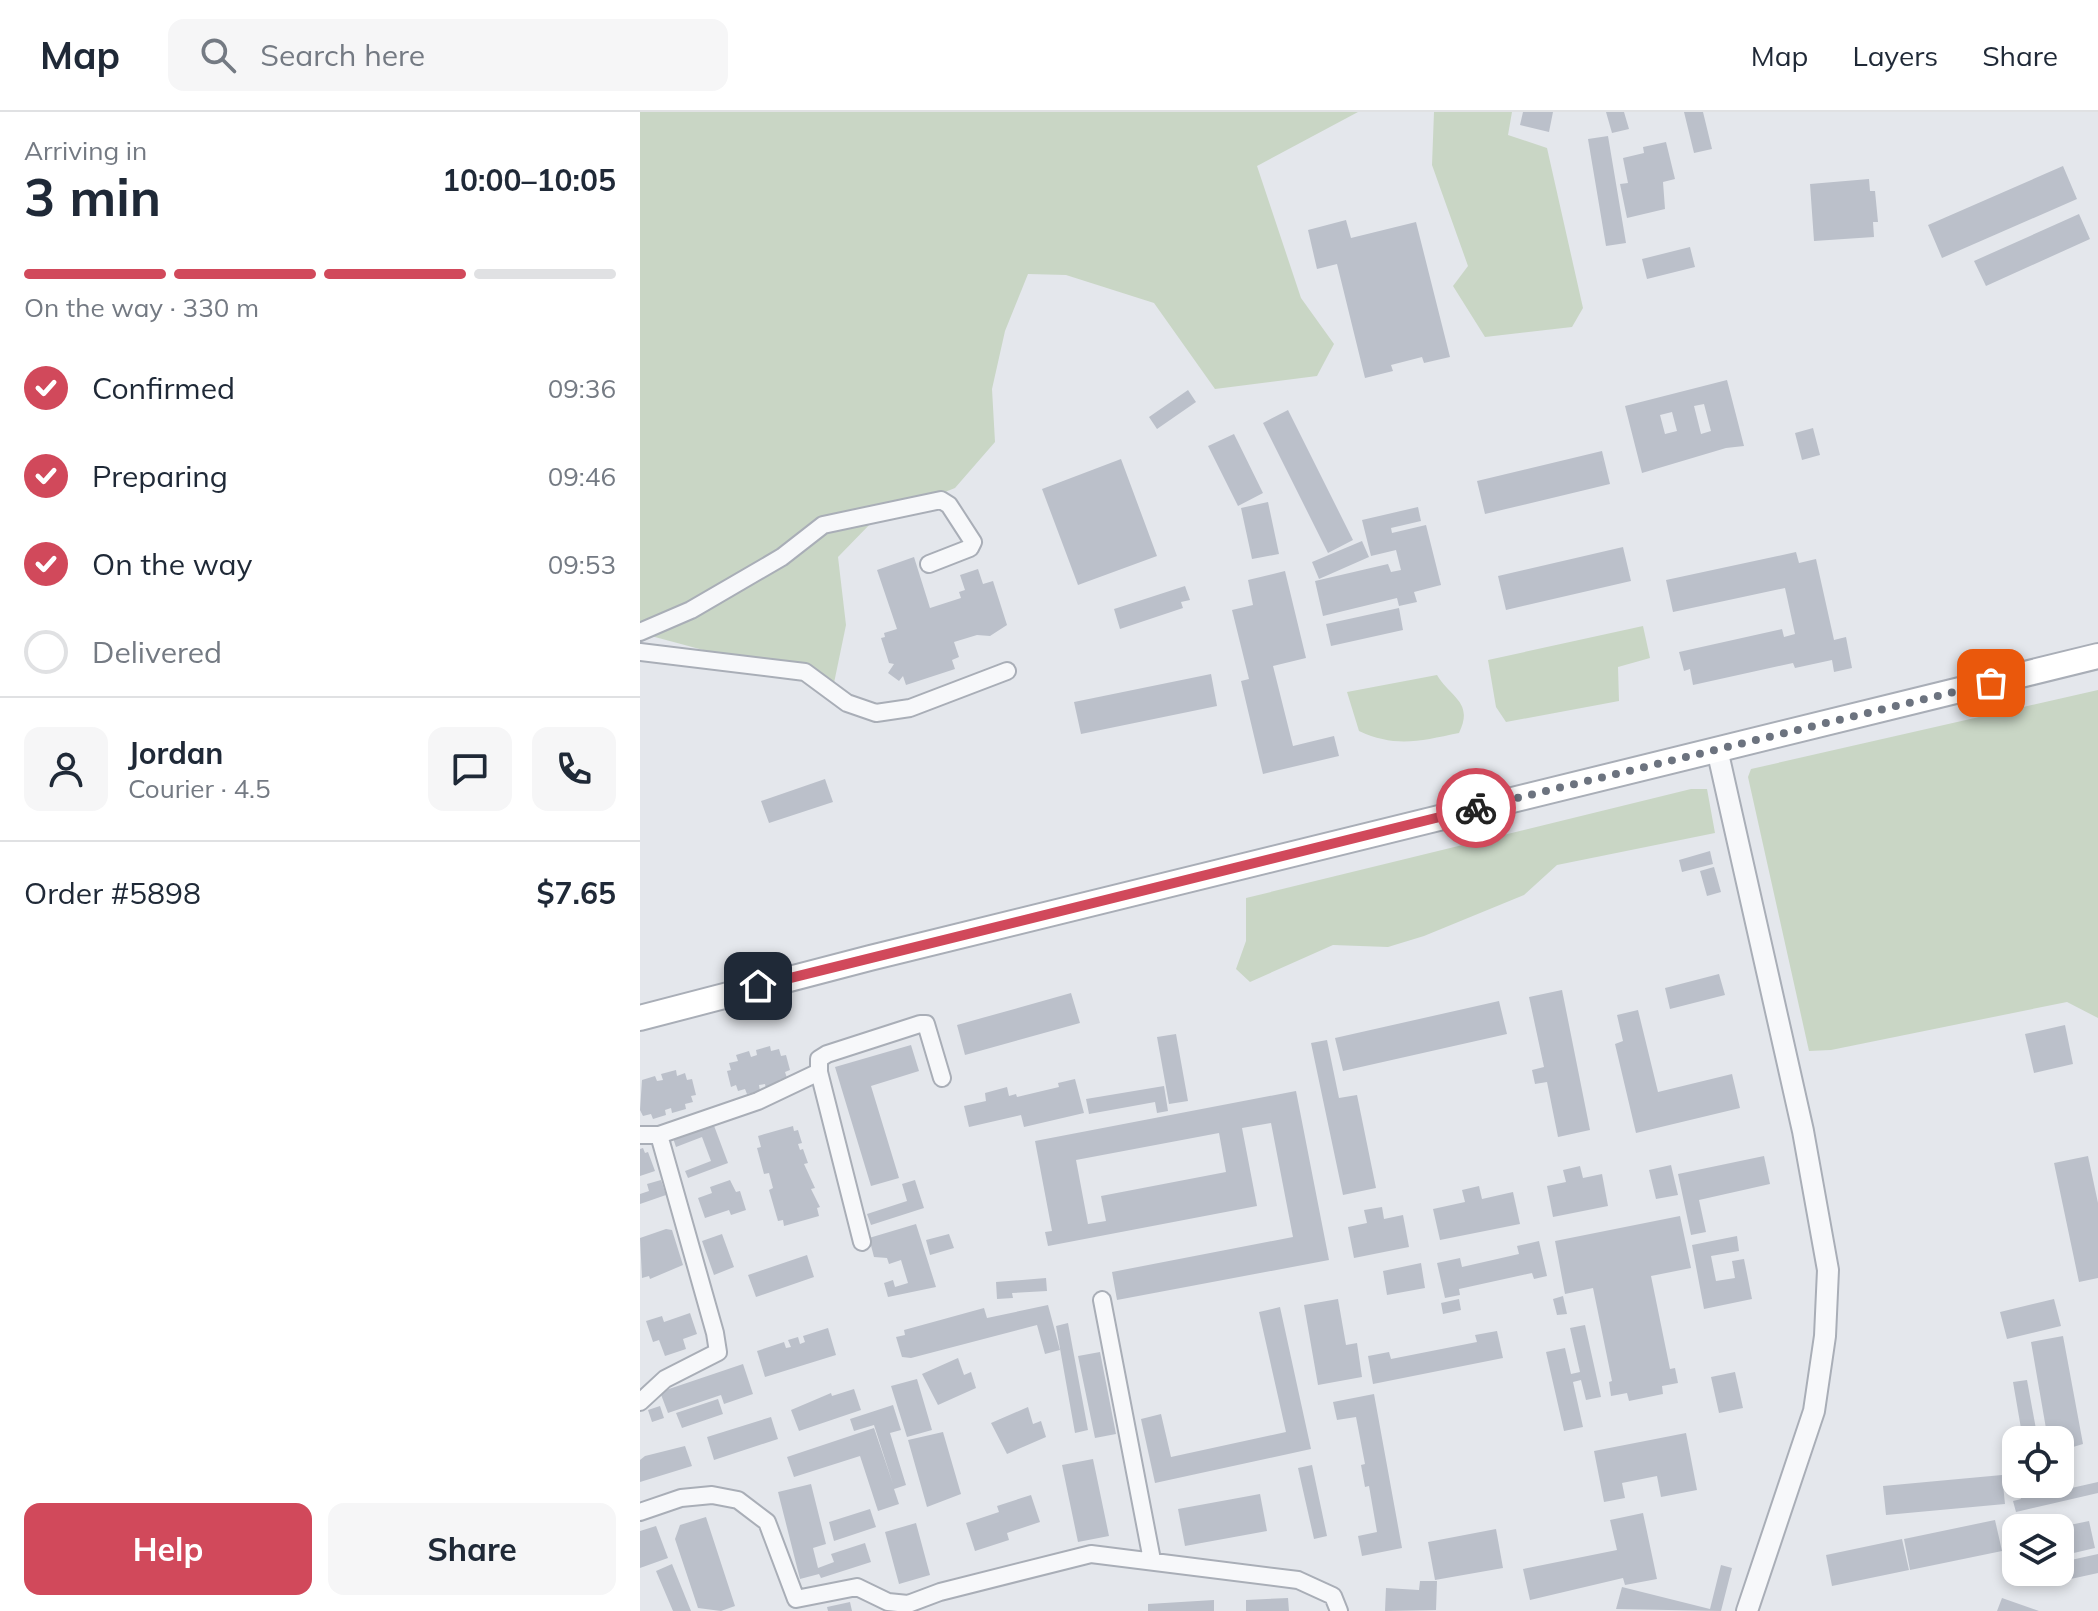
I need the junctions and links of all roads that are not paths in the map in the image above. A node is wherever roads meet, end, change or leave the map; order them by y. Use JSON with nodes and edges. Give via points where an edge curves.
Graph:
{"nodes":[{"id":1,"x":929,"y":564,"type":"dead end"},
{"id":2,"x":640,"y":632,"type":"edge"},
{"id":3,"x":640,"y":652,"type":"edge"},
{"id":4,"x":2098,"y":656,"type":"edge"},
{"id":5,"x":1007,"y":671,"type":"dead end"},
{"id":6,"x":1717,"y":749,"type":"junction"},
{"id":7,"x":640,"y":1018,"type":"edge"},
{"id":8,"x":819,"y":1072,"type":"junction"},
{"id":9,"x":942,"y":1078,"type":"dead end"},
{"id":10,"x":640,"y":1135,"type":"edge"},
{"id":11,"x":659,"y":1135,"type":"junction"},
{"id":12,"x":862,"y":1242,"type":"dead end"},
{"id":13,"x":1102,"y":1300,"type":"dead end"},
{"id":14,"x":640,"y":1402,"type":"edge"},
{"id":15,"x":640,"y":1512,"type":"edge"},
{"id":16,"x":1152,"y":1560,"type":"junction"},
{"id":17,"x":881,"y":1607,"type":"edge"},
{"id":18,"x":1339,"y":1611,"type":"edge"},
{"id":19,"x":1747,"y":1611,"type":"edge"}],
"edges":[{"from":1,"to":2,"type":"street","via":[[970,548],[973,542],[941,500],[823,525],[782,557],[691,610]]},
{"from":3,"to":5,"type":"street","via":[[795,669],[847,703],[876,713],[910,708]]},
{"from":4,"to":6,"type":"main road"},
{"from":6,"to":7,"type":"main road"},
{"from":6,"to":19,"type":"street","via":[[1803,1131],[1828,1270],[1814,1411]]},
{"from":8,"to":9,"type":"street","via":[[819,1059],[827,1054],[926,1024]]},
{"from":8,"to":11,"type":"street","via":[[758,1101]]},
{"from":8,"to":12,"type":"street"},
{"from":10,"to":11,"type":"street"},
{"from":11,"to":14,"type":"street","via":[[718,1352],[665,1379]]},
{"from":13,"to":16,"type":"street"},
{"from":15,"to":17,"type":"street","via":[[696,1496],[738,1500],[767,1522],[796,1599],[857,1587]]},
{"from":16,"to":17,"type":"street","via":[[1091,1554]]},
{"from":16,"to":18,"type":"street","via":[[1298,1580],[1333,1596]]}]}
